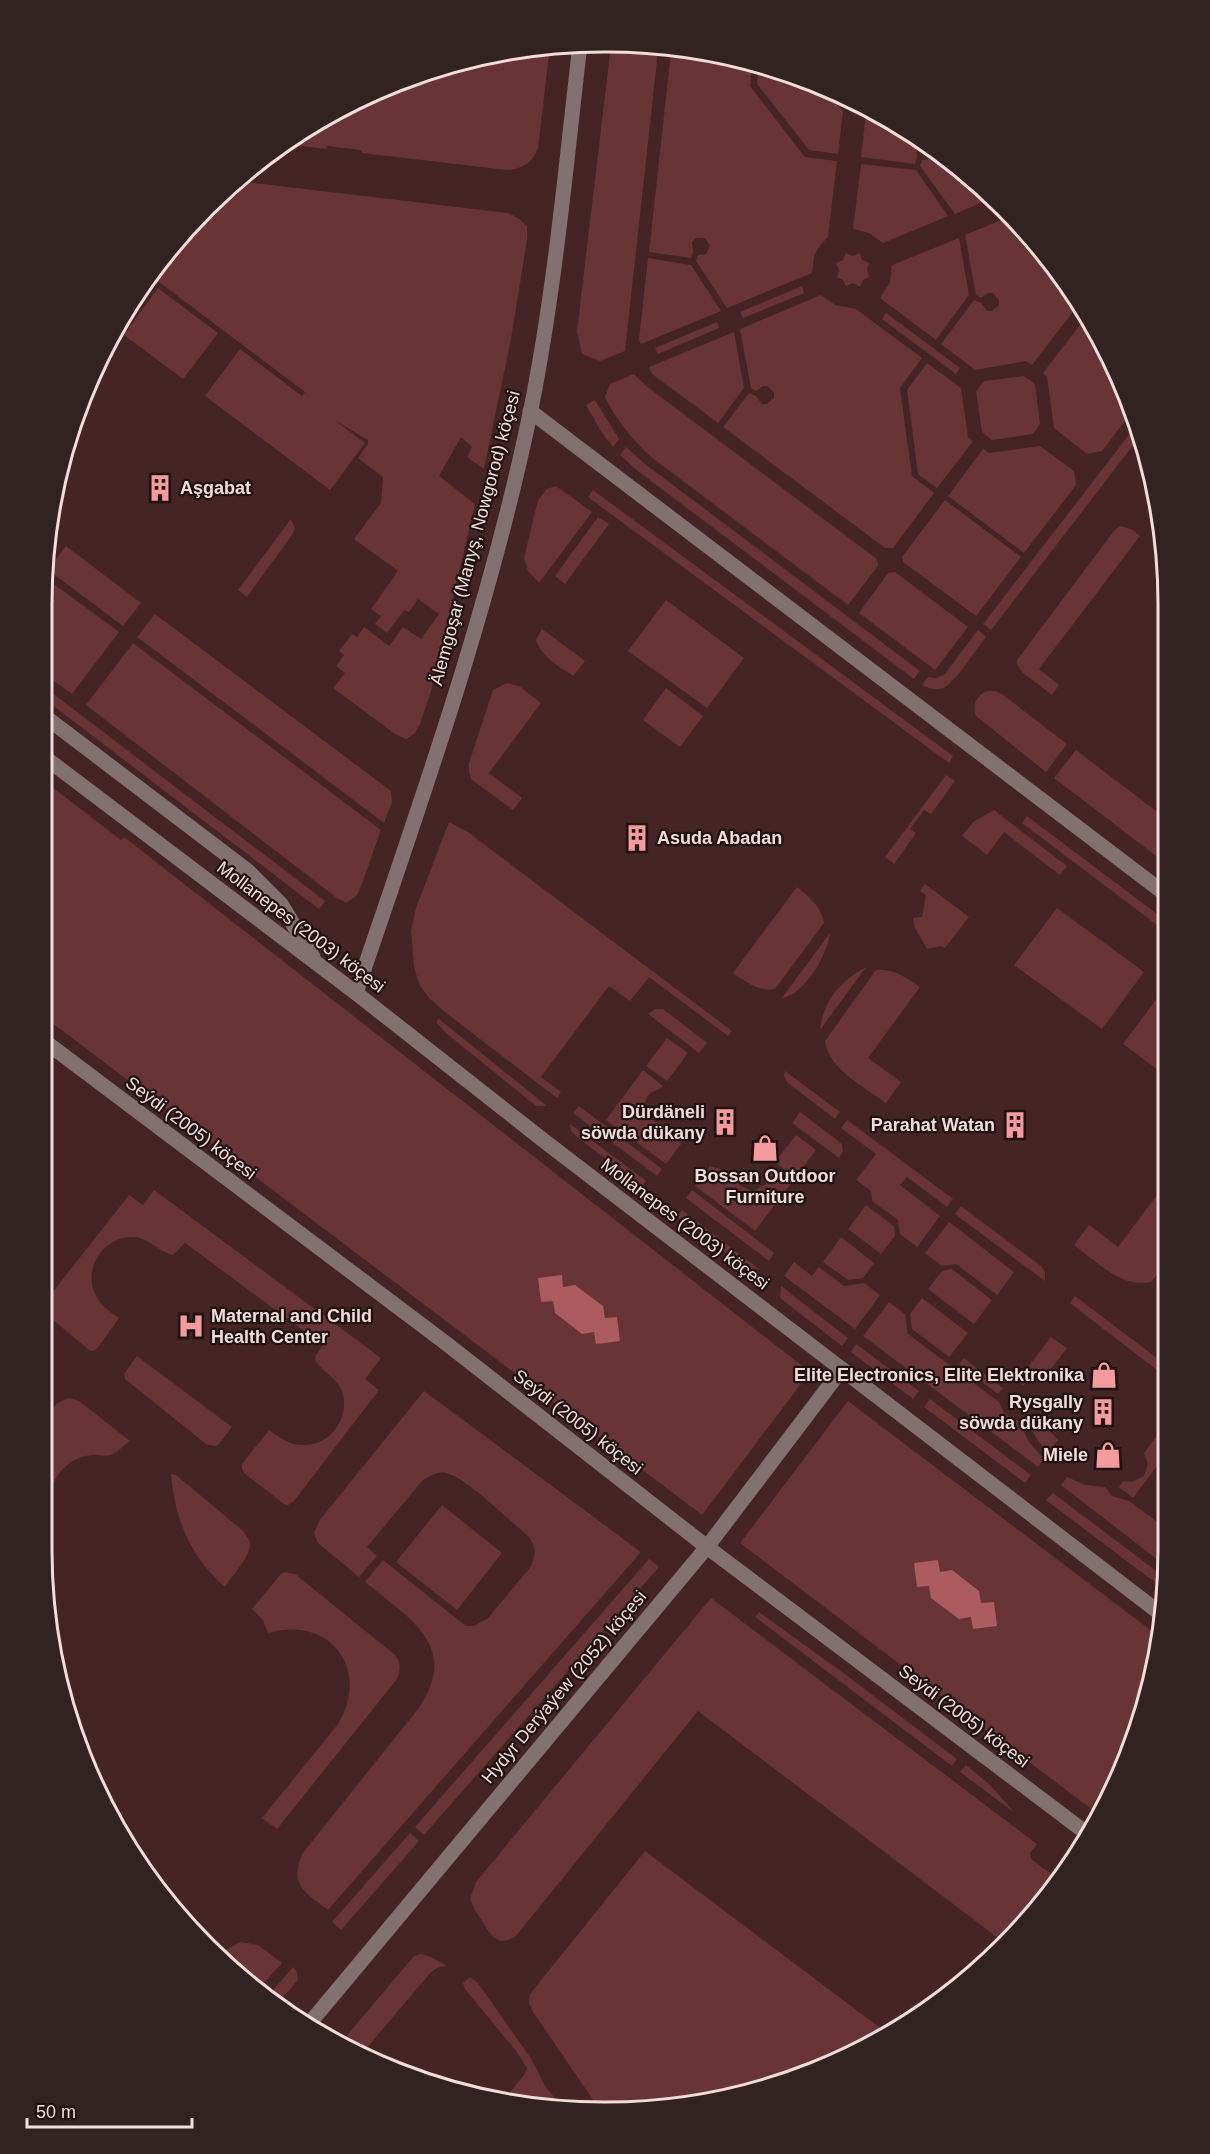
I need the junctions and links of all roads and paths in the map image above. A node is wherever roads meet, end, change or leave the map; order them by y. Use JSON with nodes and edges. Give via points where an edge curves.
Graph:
{"nodes":[{"id":1,"x":579,"y":53,"type":"edge"},
{"id":2,"x":530,"y":411,"type":"junction"},
{"id":3,"x":52,"y":722,"type":"edge"},
{"id":4,"x":52,"y":763,"type":"edge"},
{"id":5,"x":1158,"y":888,"type":"edge"},
{"id":6,"x":317,"y":965,"type":"junction"},
{"id":7,"x":356,"y":993,"type":"junction"},
{"id":8,"x":52,"y":1047,"type":"edge"},
{"id":9,"x":52,"y":1056,"type":"edge"},
{"id":10,"x":70,"y":1061,"type":"junction"},
{"id":11,"x":842,"y":1370,"type":"junction"},
{"id":12,"x":707,"y":1547,"type":"junction"},
{"id":13,"x":1154,"y":1609,"type":"edge"},
{"id":14,"x":1081,"y":1828,"type":"edge"},
{"id":15,"x":314,"y":2018,"type":"edge"}],
"edges":[{"from":1,"to":2,"type":"street","name":"Älemgoşar (Manyş, Nowgorod) köçesi","via":[[546,325]]},
{"from":2,"to":5,"type":"street"},
{"from":2,"to":7,"type":"street","name":"Älemgoşar (Manyş, Nowgorod) köçesi","via":[[475,630]]},
{"from":3,"to":6,"type":"street","via":[[248,872],[281,904]]},
{"from":4,"to":6,"type":"street","name":"Mollanepes (2003) köçesi"},
{"from":6,"to":7,"type":"street","name":"Mollanepes (2003) köçesi"},
{"from":7,"to":11,"type":"street","name":"Mollanepes (2003) köçesi"},
{"from":8,"to":10,"type":"street","name":"Seýdi (2005) köçesi"},
{"from":9,"to":10,"type":"street"},
{"from":10,"to":12,"type":"street","name":"Seýdi (2005) köçesi","via":[[442,1341]]},
{"from":11,"to":12,"type":"street","name":"Hydyr Derýaýew (2052) köçesi"},
{"from":11,"to":13,"type":"street","name":"Mollanepes (2003) köçesi"},
{"from":12,"to":14,"type":"street","name":"Seýdi (2005) köçesi"},
{"from":12,"to":15,"type":"street","name":"Hydyr Derýaýew (2052) köçesi"}]}
